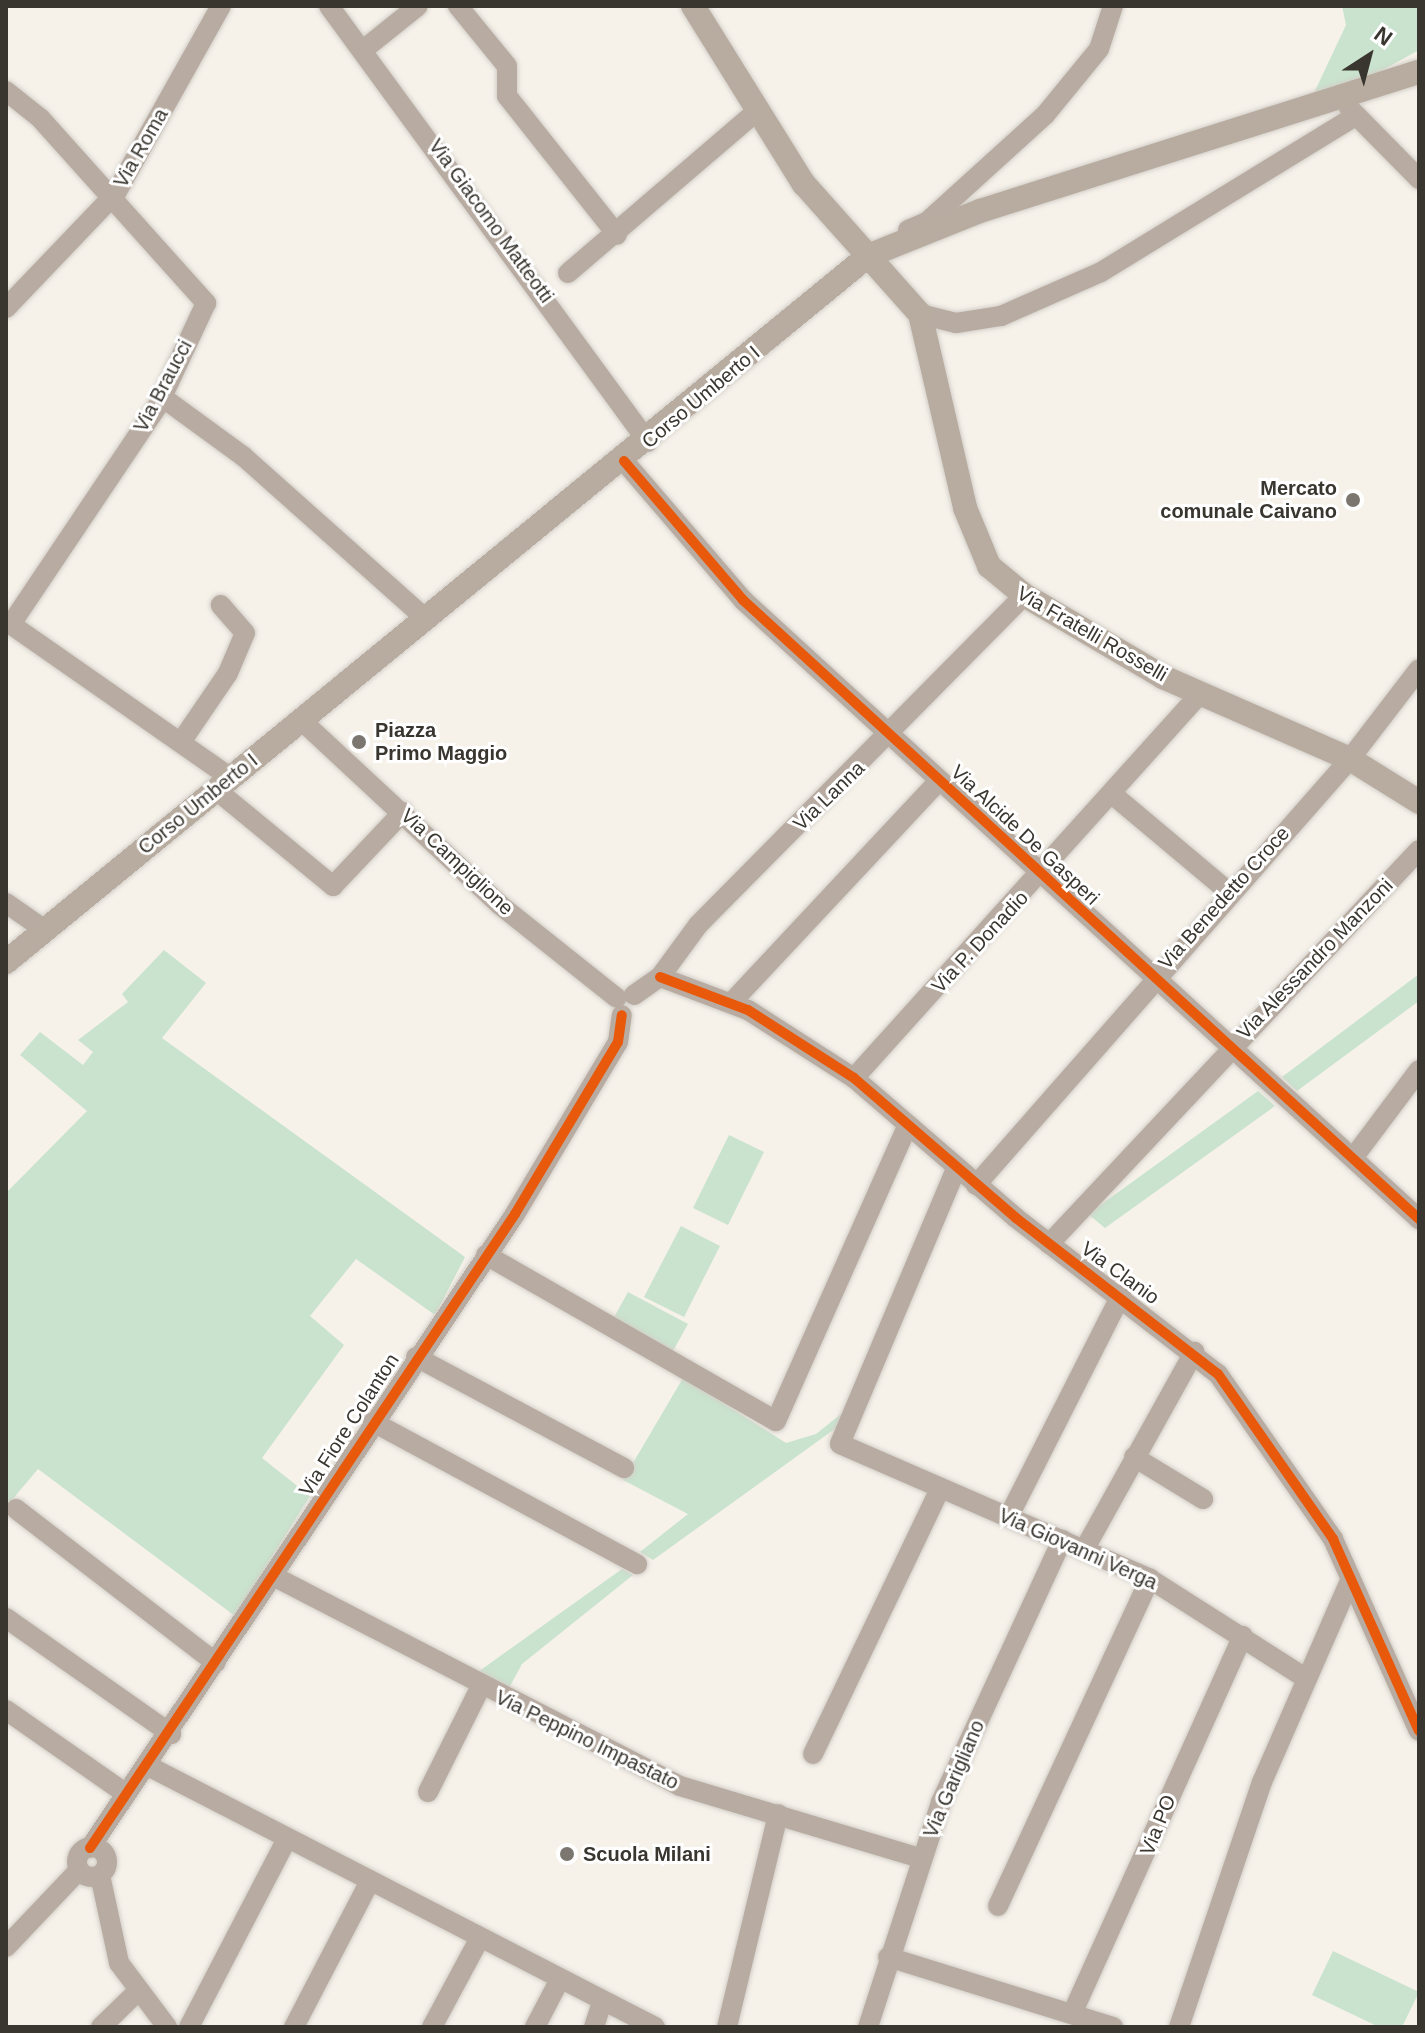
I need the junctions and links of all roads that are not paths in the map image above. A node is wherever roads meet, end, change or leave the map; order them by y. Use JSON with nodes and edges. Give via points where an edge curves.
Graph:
{"nodes":[{"id":1,"x":221,"y":6,"type":"edge"},
{"id":2,"x":329,"y":6,"type":"edge"},
{"id":3,"x":418,"y":6,"type":"edge"},
{"id":4,"x":458,"y":6,"type":"edge"},
{"id":5,"x":693,"y":6,"type":"edge"},
{"id":6,"x":1113,"y":6,"type":"edge"},
{"id":7,"x":363,"y":50,"type":"junction"},
{"id":8,"x":1419,"y":72,"type":"edge"},
{"id":9,"x":6,"y":91,"type":"edge"},
{"id":10,"x":1348,"y":108,"type":"junction"},
{"id":11,"x":756,"y":112,"type":"junction"},
{"id":12,"x":1419,"y":179,"type":"edge"},
{"id":13,"x":111,"y":199,"type":"junction"},
{"id":14,"x":617,"y":235,"type":"junction"},
{"id":15,"x":868,"y":256,"type":"junction"},
{"id":16,"x":544,"y":292,"type":"junction"},
{"id":17,"x":6,"y":308,"type":"edge"},
{"id":18,"x":920,"y":314,"type":"junction"},
{"id":19,"x":162,"y":397,"type":"junction"},
{"id":20,"x":648,"y":442,"type":"junction"},
{"id":21,"x":624,"y":461,"type":"junction"},
{"id":22,"x":1024,"y":595,"type":"junction"},
{"id":23,"x":221,"y":605,"type":"dead end"},
{"id":24,"x":424,"y":617,"type":"junction"},
{"id":25,"x":9,"y":622,"type":"edge"},
{"id":26,"x":1419,"y":669,"type":"edge"},
{"id":27,"x":1199,"y":695,"type":"junction"},
{"id":28,"x":301,"y":720,"type":"junction"},
{"id":29,"x":889,"y":734,"type":"junction"},
{"id":30,"x":181,"y":742,"type":"junction"},
{"id":31,"x":1350,"y":759,"type":"junction"},
{"id":32,"x":939,"y":781,"type":"junction"},
{"id":33,"x":223,"y":783,"type":"junction"},
{"id":34,"x":1112,"y":794,"type":"junction"},
{"id":35,"x":1419,"y":802,"type":"edge"},
{"id":36,"x":403,"y":812,"type":"junction"},
{"id":37,"x":1419,"y":850,"type":"edge"},
{"id":38,"x":1042,"y":876,"type":"junction"},
{"id":39,"x":1231,"y":894,"type":"junction"},
{"id":40,"x":6,"y":903,"type":"edge"},
{"id":41,"x":45,"y":930,"type":"junction"},
{"id":42,"x":6,"y":962,"type":"edge"},
{"id":43,"x":660,"y":977,"type":"junction"},
{"id":44,"x":1152,"y":977,"type":"junction"},
{"id":45,"x":624,"y":1003,"type":"junction"},
{"id":46,"x":731,"y":1003,"type":"junction"},
{"id":47,"x":1230,"y":1047,"type":"junction"},
{"id":48,"x":1419,"y":1070,"type":"edge"},
{"id":49,"x":854,"y":1078,"type":"junction"},
{"id":50,"x":908,"y":1125,"type":"junction"},
{"id":51,"x":1353,"y":1158,"type":"junction"},
{"id":52,"x":956,"y":1169,"type":"junction"},
{"id":53,"x":976,"y":1185,"type":"junction"},
{"id":54,"x":1419,"y":1219,"type":"edge"},
{"id":55,"x":1049,"y":1244,"type":"junction"},
{"id":56,"x":486,"y":1255,"type":"junction"},
{"id":57,"x":1121,"y":1295,"type":"junction"},
{"id":58,"x":1194,"y":1352,"type":"junction"},
{"id":59,"x":416,"y":1357,"type":"junction"},
{"id":60,"x":373,"y":1422,"type":"junction"},
{"id":61,"x":1134,"y":1457,"type":"junction"},
{"id":62,"x":624,"y":1468,"type":"dead end"},
{"id":63,"x":939,"y":1491,"type":"junction"},
{"id":64,"x":1203,"y":1499,"type":"dead end"},
{"id":65,"x":16,"y":1509,"type":"dead end"},
{"id":66,"x":1009,"y":1516,"type":"junction"},
{"id":67,"x":1062,"y":1540,"type":"junction"},
{"id":68,"x":1084,"y":1550,"type":"junction"},
{"id":69,"x":637,"y":1564,"type":"dead end"},
{"id":70,"x":273,"y":1576,"type":"junction"},
{"id":71,"x":1150,"y":1579,"type":"junction"},
{"id":72,"x":1350,"y":1581,"type":"junction"},
{"id":73,"x":6,"y":1618,"type":"edge"},
{"id":74,"x":1243,"y":1636,"type":"junction"},
{"id":75,"x":216,"y":1663,"type":"junction"},
{"id":76,"x":1304,"y":1677,"type":"junction"},
{"id":77,"x":480,"y":1688,"type":"junction"},
{"id":78,"x":6,"y":1710,"type":"edge"},
{"id":79,"x":1419,"y":1731,"type":"edge"},
{"id":80,"x":171,"y":1734,"type":"junction"},
{"id":81,"x":813,"y":1754,"type":"dead end"},
{"id":82,"x":150,"y":1767,"type":"junction"},
{"id":83,"x":428,"y":1792,"type":"dead end"},
{"id":84,"x":125,"y":1793,"type":"junction"},
{"id":85,"x":778,"y":1814,"type":"junction"},
{"id":86,"x":287,"y":1839,"type":"junction"},
{"id":87,"x":90,"y":1848,"type":"junction"},
{"id":88,"x":920,"y":1858,"type":"junction"},
{"id":89,"x":79,"y":1870,"type":"junction"},
{"id":90,"x":100,"y":1875,"type":"junction"},
{"id":91,"x":370,"y":1881,"type":"junction"},
{"id":92,"x":998,"y":1906,"type":"dead end"},
{"id":93,"x":480,"y":1938,"type":"junction"},
{"id":94,"x":6,"y":1947,"type":"edge"},
{"id":95,"x":888,"y":1957,"type":"junction"},
{"id":96,"x":559,"y":1981,"type":"junction"},
{"id":97,"x":136,"y":1993,"type":"junction"},
{"id":98,"x":602,"y":2002,"type":"junction"},
{"id":99,"x":1072,"y":2014,"type":"junction"},
{"id":100,"x":101,"y":2027,"type":"edge"},
{"id":101,"x":167,"y":2027,"type":"edge"},
{"id":102,"x":189,"y":2027,"type":"edge"},
{"id":103,"x":294,"y":2027,"type":"edge"},
{"id":104,"x":432,"y":2027,"type":"edge"},
{"id":105,"x":535,"y":2027,"type":"edge"},
{"id":106,"x":594,"y":2027,"type":"edge"},
{"id":107,"x":655,"y":2027,"type":"edge"},
{"id":108,"x":727,"y":2027,"type":"edge"},
{"id":109,"x":868,"y":2027,"type":"edge"},
{"id":110,"x":1113,"y":2027,"type":"edge"},
{"id":111,"x":1179,"y":2027,"type":"edge"}],
"edges":[{"from":1,"to":13,"type":"street","name":"Via Roma"},
{"from":2,"to":7,"type":"street","name":"Via Giacomo Matteotti"},
{"from":3,"to":7,"type":"street"},
{"from":4,"to":14,"type":"street","via":[[507,66],[507,96]]},
{"from":5,"to":11,"type":"main road","name":"Via Fratelli Rosselli"},
{"from":6,"to":15,"type":"street","via":[[1099,49],[1045,115],[927,222]]},
{"from":7,"to":16,"type":"street","name":"Via Giacomo Matteotti"},
{"from":8,"to":10,"type":"main road","name":"Corso Umberto I"},
{"from":9,"to":13,"type":"street"},
{"from":10,"to":12,"type":"street"},
{"from":10,"to":15,"type":"main road","name":"Corso Umberto I","via":[[1010,201]]},
{"from":10,"to":18,"type":"street","via":[[1101,272],[1001,316],[956,323]]},
{"from":11,"to":14,"type":"street"},
{"from":11,"to":15,"type":"main road","name":"Via Fratelli Rosselli","via":[[831,221]]},
{"from":13,"to":17,"type":"street","name":"Via Roma"},
{"from":13,"to":19,"type":"street","name":"Via Braucci","via":[[206,303]]},
{"from":14,"to":16,"type":"street"},
{"from":15,"to":18,"type":"main road","name":"Via Fratelli Rosselli"},
{"from":15,"to":20,"type":"main road","name":"Corso Umberto I"},
{"from":16,"to":20,"type":"street","name":"Via Giacomo Matteotti"},
{"from":18,"to":22,"type":"main road","name":"Via Fratelli Rosselli","via":[[975,541],[989,566]]},
{"from":19,"to":24,"type":"street","via":[[243,456]]},
{"from":19,"to":25,"type":"street","name":"Via Braucci"},
{"from":20,"to":21,"type":"main road","name":"Corso Umberto I"},
{"from":21,"to":24,"type":"main road","name":"Corso Umberto I"},
{"from":21,"to":29,"type":"street","name":"Via Alcide De Gasperi","via":[[743,600]]},
{"from":22,"to":27,"type":"main road","name":"Via Fratelli Rosselli"},
{"from":22,"to":29,"type":"street","name":"Via Lanna"},
{"from":23,"to":30,"type":"street","via":[[245,633],[228,673]]},
{"from":24,"to":28,"type":"main road","name":"Corso Umberto I"},
{"from":25,"to":30,"type":"street"},
{"from":26,"to":31,"type":"street","name":"Via Benedetto Croce"},
{"from":27,"to":31,"type":"main road","name":"Via Fratelli Rosselli"},
{"from":27,"to":34,"type":"street","name":"Via P. Donadio"},
{"from":28,"to":33,"type":"main road","name":"Corso Umberto I"},
{"from":28,"to":36,"type":"street","name":"Via Campiglione"},
{"from":29,"to":32,"type":"street","name":"Via Alcide De Gasperi"},
{"from":29,"to":43,"type":"street","name":"Via Lanna","via":[[698,925]]},
{"from":30,"to":33,"type":"street"},
{"from":31,"to":35,"type":"main road","name":"Via Fratelli Rosselli"},
{"from":31,"to":39,"type":"street","name":"Via Benedetto Croce"},
{"from":32,"to":38,"type":"street","name":"Via Alcide De Gasperi"},
{"from":32,"to":46,"type":"street"},
{"from":33,"to":36,"type":"street","via":[[333,886]]},
{"from":33,"to":41,"type":"main road","name":"Corso Umberto I"},
{"from":34,"to":38,"type":"street","name":"Via P. Donadio"},
{"from":34,"to":39,"type":"street"},
{"from":36,"to":45,"type":"street","name":"Via Campiglione","via":[[500,905]]},
{"from":37,"to":47,"type":"street","name":"Via Alessandro Manzoni"},
{"from":38,"to":44,"type":"street","name":"Via Alcide De Gasperi"},
{"from":38,"to":49,"type":"street","name":"Via P. Donadio"},
{"from":39,"to":44,"type":"street","name":"Via Benedetto Croce"},
{"from":40,"to":41,"type":"street"},
{"from":41,"to":42,"type":"main road","name":"Corso Umberto I"},
{"from":43,"to":45,"type":"street","name":"Via Lanna"},
{"from":43,"to":46,"type":"street","name":"Via Clanio"},
{"from":44,"to":47,"type":"street","name":"Via Alcide De Gasperi"},
{"from":44,"to":53,"type":"street","name":"Via Benedetto Croce"},
{"from":45,"to":56,"type":"street","name":"Via Fiore Colanton","via":[[601,1074]]},
{"from":46,"to":49,"type":"street","name":"Via Clanio"},
{"from":47,"to":51,"type":"street","name":"Via Alcide De Gasperi"},
{"from":47,"to":55,"type":"street","name":"Via Alessandro Manzoni"},
{"from":48,"to":51,"type":"street"},
{"from":49,"to":50,"type":"street","name":"Via Clanio"},
{"from":50,"to":52,"type":"street","name":"Via Clanio"},
{"from":50,"to":56,"type":"street","via":[[776,1421]]},
{"from":51,"to":54,"type":"street","name":"Via Alcide De Gasperi"},
{"from":52,"to":53,"type":"street","name":"Via Clanio"},
{"from":52,"to":63,"type":"street","name":"Via Giovanni Verga","via":[[840,1444]]},
{"from":53,"to":55,"type":"street","name":"Via Clanio"},
{"from":55,"to":57,"type":"street","name":"Via Clanio"},
{"from":56,"to":59,"type":"street","name":"Via Fiore Colanton"},
{"from":57,"to":58,"type":"street","name":"Via Clanio"},
{"from":57,"to":66,"type":"street"},
{"from":58,"to":61,"type":"street"},
{"from":58,"to":72,"type":"street","name":"Via Clanio","via":[[1241,1401],[1305,1492]]},
{"from":59,"to":60,"type":"street","name":"Via Fiore Colanton"},
{"from":59,"to":62,"type":"street"},
{"from":60,"to":69,"type":"street"},
{"from":60,"to":70,"type":"street","name":"Via Fiore Colanton"},
{"from":61,"to":64,"type":"street"},
{"from":61,"to":68,"type":"street"},
{"from":63,"to":66,"type":"street","name":"Via Giovanni Verga"},
{"from":63,"to":81,"type":"street"},
{"from":65,"to":75,"type":"street"},
{"from":66,"to":67,"type":"street","name":"Via Giovanni Verga"},
{"from":67,"to":68,"type":"street","name":"Via Giovanni Verga"},
{"from":67,"to":88,"type":"street","name":"Via Garigliano"},
{"from":68,"to":71,"type":"street","name":"Via Giovanni Verga"},
{"from":70,"to":75,"type":"street","name":"Via Fiore Colanton"},
{"from":70,"to":77,"type":"street","name":"Via Peppino Impastato"},
{"from":71,"to":74,"type":"street","name":"Via Giovanni Verga"},
{"from":71,"to":92,"type":"street"},
{"from":72,"to":76,"type":"street"},
{"from":72,"to":79,"type":"street","name":"Via Clanio"},
{"from":73,"to":80,"type":"street"},
{"from":74,"to":76,"type":"street","name":"Via Giovanni Verga"},
{"from":74,"to":99,"type":"street","name":"Via PO"},
{"from":75,"to":80,"type":"street","name":"Via Fiore Colanton"},
{"from":76,"to":111,"type":"street"},
{"from":77,"to":83,"type":"street"},
{"from":77,"to":85,"type":"street","name":"Via Peppino Impastato","via":[[680,1786]]},
{"from":78,"to":84,"type":"street"},
{"from":80,"to":82,"type":"street","name":"Via Fiore Colanton"},
{"from":82,"to":84,"type":"street","name":"Via Fiore Colanton"},
{"from":82,"to":86,"type":"street"},
{"from":84,"to":87,"type":"street","name":"Via Fiore Colanton"},
{"from":85,"to":88,"type":"street","name":"Via Peppino Impastato"},
{"from":85,"to":108,"type":"street"},
{"from":86,"to":91,"type":"street"},
{"from":86,"to":102,"type":"street"},
{"from":87,"to":89,"type":"street","name":"Via Fiore Colanton","via":[[78,1856]]},
{"from":87,"to":90,"type":"street","via":[[106,1857]]},
{"from":88,"to":95,"type":"street","name":"Via Garigliano"},
{"from":89,"to":90,"type":"street"},
{"from":89,"to":94,"type":"street"},
{"from":90,"to":97,"type":"street","via":[[119,1963]]},
{"from":91,"to":93,"type":"street"},
{"from":91,"to":103,"type":"street"},
{"from":93,"to":96,"type":"street"},
{"from":93,"to":104,"type":"street"},
{"from":95,"to":99,"type":"street"},
{"from":95,"to":109,"type":"street","name":"Via Garigliano"},
{"from":96,"to":98,"type":"street"},
{"from":96,"to":105,"type":"street"},
{"from":97,"to":100,"type":"street"},
{"from":97,"to":101,"type":"street"},
{"from":98,"to":106,"type":"street"},
{"from":98,"to":107,"type":"street"},
{"from":99,"to":110,"type":"street"}]}
